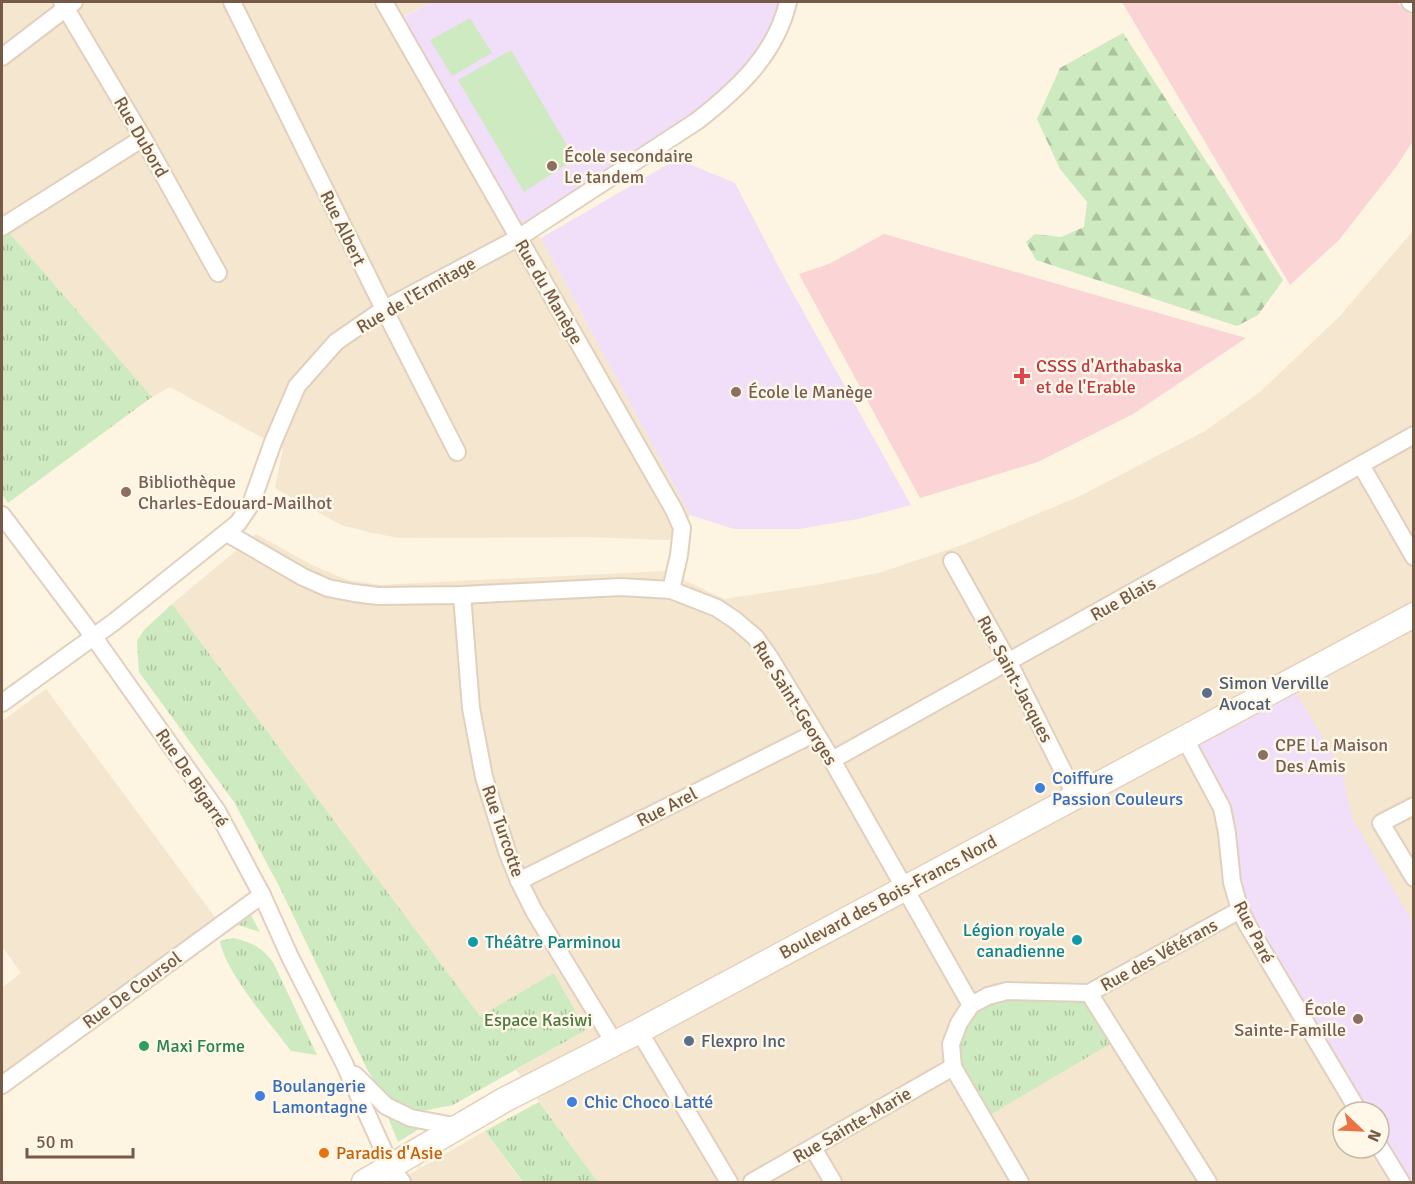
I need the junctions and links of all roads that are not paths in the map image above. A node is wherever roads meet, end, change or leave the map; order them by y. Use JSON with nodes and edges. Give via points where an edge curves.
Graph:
{"nodes":[{"id":1,"x":232,"y":2,"type":"edge"},
{"id":2,"x":384,"y":2,"type":"edge"},
{"id":3,"x":788,"y":2,"type":"edge"},
{"id":4,"x":68,"y":3,"type":"edge"},
{"id":5,"x":2,"y":57,"type":"edge"},
{"id":6,"x":142,"y":138,"type":"junction"},
{"id":7,"x":2,"y":227,"type":"edge"},
{"id":8,"x":518,"y":238,"type":"junction"},
{"id":9,"x":218,"y":273,"type":"dead end"},
{"id":10,"x":384,"y":309,"type":"junction"},
{"id":11,"x":1413,"y":435,"type":"edge"},
{"id":12,"x":457,"y":452,"type":"dead end"},
{"id":13,"x":1361,"y":465,"type":"junction"},
{"id":14,"x":2,"y":515,"type":"edge"},
{"id":15,"x":228,"y":533,"type":"junction"},
{"id":16,"x":1413,"y":557,"type":"edge"},
{"id":17,"x":952,"y":561,"type":"dead end"},
{"id":18,"x":671,"y":590,"type":"junction"},
{"id":19,"x":462,"y":595,"type":"junction"},
{"id":20,"x":1413,"y":615,"type":"edge"},
{"id":21,"x":93,"y":636,"type":"junction"},
{"id":22,"x":1009,"y":663,"type":"junction"},
{"id":23,"x":2,"y":703,"type":"edge"},
{"id":24,"x":815,"y":733,"type":"junction"},
{"id":25,"x":1185,"y":739,"type":"junction"},
{"id":26,"x":832,"y":760,"type":"junction"},
{"id":27,"x":1076,"y":797,"type":"junction"},
{"id":28,"x":1413,"y":806,"type":"edge"},
{"id":29,"x":1413,"y":878,"type":"edge"},
{"id":30,"x":519,"y":881,"type":"junction"},
{"id":31,"x":905,"y":887,"type":"junction"},
{"id":32,"x":262,"y":895,"type":"junction"},
{"id":33,"x":1240,"y":910,"type":"junction"},
{"id":34,"x":1089,"y":993,"type":"junction"},
{"id":35,"x":971,"y":1005,"type":"junction"},
{"id":36,"x":639,"y":1031,"type":"junction"},
{"id":37,"x":615,"y":1044,"type":"junction"},
{"id":38,"x":344,"y":1063,"type":"junction"},
{"id":39,"x":953,"y":1067,"type":"junction"},
{"id":40,"x":2,"y":1085,"type":"edge"},
{"id":41,"x":1352,"y":1100,"type":"edge"},
{"id":42,"x":460,"y":1128,"type":"junction"},
{"id":43,"x":813,"y":1148,"type":"junction"},
{"id":44,"x":1388,"y":1160,"type":"edge"},
{"id":45,"x":396,"y":1175,"type":"edge"},
{"id":46,"x":364,"y":1182,"type":"edge"},
{"id":47,"x":729,"y":1182,"type":"edge"},
{"id":48,"x":752,"y":1182,"type":"edge"},
{"id":49,"x":833,"y":1182,"type":"edge"},
{"id":50,"x":1020,"y":1182,"type":"edge"},
{"id":51,"x":1208,"y":1182,"type":"edge"},
{"id":52,"x":1401,"y":1182,"type":"edge"}],
"edges":[{"from":1,"to":10,"type":"street","name":"Rue Albert"},
{"from":2,"to":8,"type":"street","name":"Rue du Manège"},
{"from":3,"to":8,"type":"street","name":"Rue de l'Ermitage","via":[[779,30],[765,54],[721,103]]},
{"from":4,"to":5,"type":"street"},
{"from":4,"to":6,"type":"street","name":"Rue Dubord"},
{"from":6,"to":7,"type":"street"},
{"from":6,"to":9,"type":"street","name":"Rue Dubord"},
{"from":8,"to":10,"type":"street","name":"Rue de l'Ermitage"},
{"from":8,"to":18,"type":"street","name":"Rue du Manège","via":[[682,528]]},
{"from":10,"to":12,"type":"street","name":"Rue Albert"},
{"from":10,"to":15,"type":"street","name":"Rue de l'Ermitage","via":[[336,342],[297,386],[251,504]]},
{"from":11,"to":13,"type":"street","name":"Rue Blais"},
{"from":13,"to":16,"type":"street"},
{"from":13,"to":22,"type":"street","name":"Rue Blais"},
{"from":14,"to":21,"type":"street","name":"Rue De Bigarré"},
{"from":15,"to":19,"type":"street","name":"Rue Saint-Georges","via":[[328,588],[378,596]]},
{"from":15,"to":21,"type":"street","name":"Rue de l'Ermitage"},
{"from":17,"to":22,"type":"street","name":"Rue Saint-Jacques"},
{"from":18,"to":19,"type":"street","name":"Rue Saint-Georges","via":[[621,587]]},
{"from":18,"to":24,"type":"street","name":"Rue Saint-Georges","via":[[717,608],[755,637]]},
{"from":19,"to":30,"type":"street","name":"Rue Turcotte","via":[[471,708],[484,777]]},
{"from":20,"to":25,"type":"street","name":"Boulevard des Bois-Francs Nord"},
{"from":21,"to":23,"type":"street","name":"Rue de l'Ermitage"},
{"from":21,"to":32,"type":"street","name":"Rue De Bigarré","via":[[217,811]]},
{"from":22,"to":26,"type":"street","name":"Rue Blais"},
{"from":22,"to":27,"type":"street","name":"Rue Saint-Jacques"},
{"from":24,"to":26,"type":"street","name":"Rue Saint-Georges"},
{"from":24,"to":30,"type":"street","name":"Rue Arel"},
{"from":25,"to":27,"type":"street","name":"Boulevard des Bois-Francs Nord"},
{"from":25,"to":33,"type":"street","name":"Rue Paré","via":[[1222,808],[1232,882]]},
{"from":26,"to":31,"type":"street","name":"Rue Saint-Georges"},
{"from":27,"to":31,"type":"street","name":"Boulevard des Bois-Francs Nord"},
{"from":28,"to":29,"type":"street","via":[[1381,824]]},
{"from":30,"to":37,"type":"street","name":"Rue Turcotte"},
{"from":31,"to":35,"type":"street","name":"Rue Saint-Georges"},
{"from":31,"to":36,"type":"street","name":"Boulevard des Bois-Francs Nord"},
{"from":32,"to":38,"type":"street","name":"Rue De Bigarré"},
{"from":32,"to":40,"type":"street","name":"Rue De Coursol"},
{"from":33,"to":34,"type":"street","name":"Rue des Vétérans"},
{"from":33,"to":41,"type":"street","name":"Rue Paré"},
{"from":34,"to":35,"type":"street","name":"Rue des Vétérans","via":[[1007,990]]},
{"from":34,"to":51,"type":"street"},
{"from":35,"to":39,"type":"street","via":[[951,1044]]},
{"from":36,"to":37,"type":"street","name":"Boulevard des Bois-Francs Nord"},
{"from":36,"to":47,"type":"street"},
{"from":37,"to":42,"type":"street","name":"Boulevard des Bois-Francs Nord","via":[[504,1100]]},
{"from":38,"to":42,"type":"street","name":"Rue De Bigarré","via":[[386,1106],[411,1118]]},
{"from":38,"to":45,"type":"street","name":"Rue De Bigarré"},
{"from":39,"to":43,"type":"street","name":"Rue Sainte-Marie"},
{"from":39,"to":50,"type":"street"},
{"from":42,"to":45,"type":"street","name":"Boulevard des Bois-Francs Nord"},
{"from":43,"to":48,"type":"street","name":"Rue Sainte-Marie"},
{"from":43,"to":49,"type":"street"},
{"from":44,"to":52,"type":"street"},
{"from":45,"to":46,"type":"street","name":"Boulevard des Bois-Francs Nord"}]}
